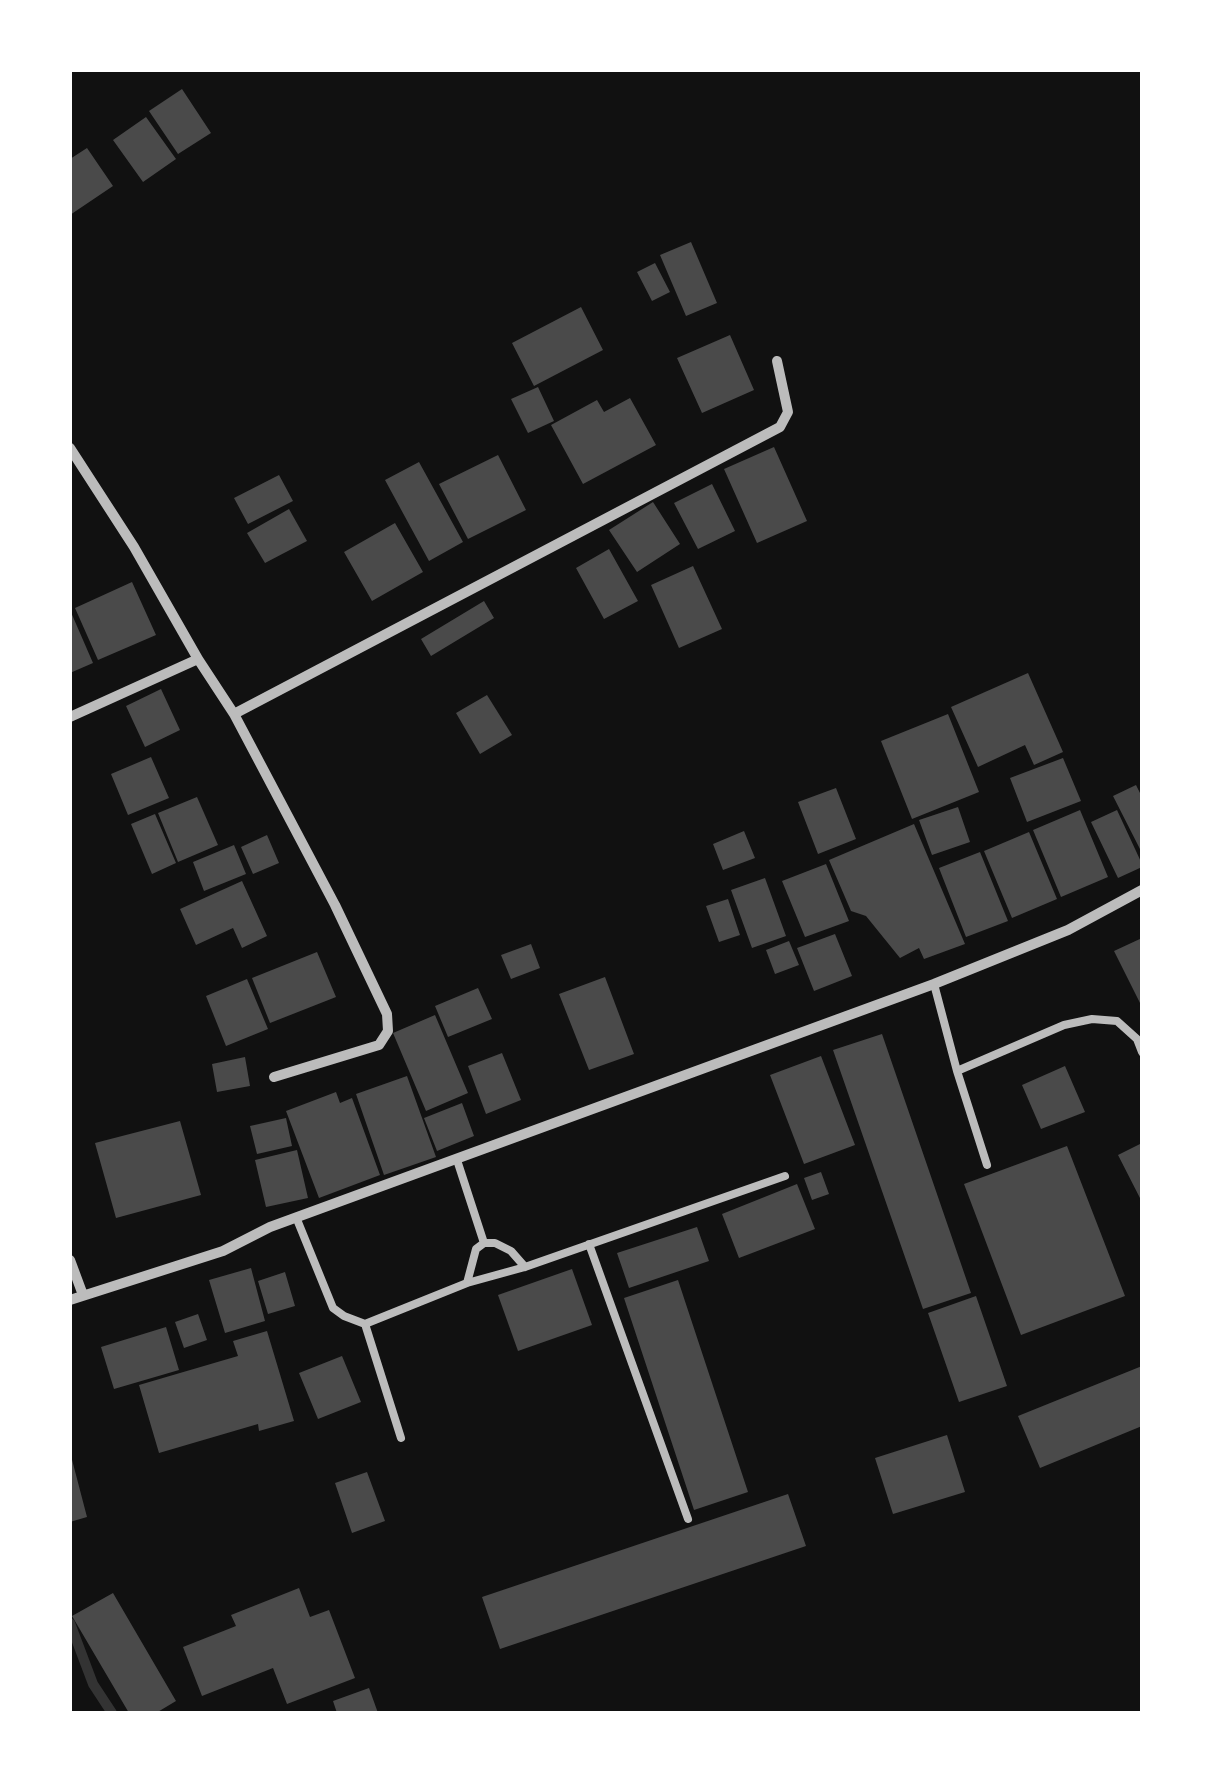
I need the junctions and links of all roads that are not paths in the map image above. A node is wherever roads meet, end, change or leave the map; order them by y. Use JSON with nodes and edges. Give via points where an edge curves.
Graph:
{"nodes":[{"id":1,"x":778,"y":362,"type":"dead end"},
{"id":2,"x":70,"y":448,"type":"edge"},
{"id":3,"x":198,"y":660,"type":"junction"},
{"id":4,"x":234,"y":714,"type":"junction"},
{"id":5,"x":70,"y":717,"type":"edge"},
{"id":6,"x":1142,"y":890,"type":"edge"},
{"id":7,"x":934,"y":984,"type":"junction"},
{"id":8,"x":1142,"y":1052,"type":"edge"},
{"id":9,"x":957,"y":1071,"type":"junction"},
{"id":10,"x":274,"y":1077,"type":"dead end"},
{"id":11,"x":457,"y":1160,"type":"junction"},
{"id":12,"x":988,"y":1165,"type":"dead end"},
{"id":13,"x":785,"y":1176,"type":"dead end"},
{"id":14,"x":296,"y":1217,"type":"junction"},
{"id":15,"x":484,"y":1243,"type":"junction"},
{"id":16,"x":589,"y":1244,"type":"junction"},
{"id":17,"x":70,"y":1260,"type":"edge"},
{"id":18,"x":525,"y":1267,"type":"junction"},
{"id":19,"x":466,"y":1283,"type":"junction"},
{"id":20,"x":84,"y":1295,"type":"junction"},
{"id":21,"x":70,"y":1300,"type":"edge"},
{"id":22,"x":364,"y":1324,"type":"junction"},
{"id":23,"x":402,"y":1438,"type":"dead end"},
{"id":24,"x":688,"y":1519,"type":"dead end"}],
"edges":[{"from":1,"to":4,"type":"street","via":[[788,412],[780,427]]},
{"from":2,"to":3,"type":"street"},
{"from":3,"to":4,"type":"street"},
{"from":3,"to":5,"type":"street"},
{"from":4,"to":10,"type":"street","via":[[387,1014],[388,1031],[379,1045]]},
{"from":6,"to":7,"type":"street","via":[[1068,930]]},
{"from":7,"to":9,"type":"lane"},
{"from":7,"to":11,"type":"street"},
{"from":8,"to":9,"type":"lane","via":[[1117,1021],[1092,1019],[1064,1024]]},
{"from":9,"to":12,"type":"lane"},
{"from":11,"to":14,"type":"street"},
{"from":11,"to":15,"type":"lane"},
{"from":13,"to":16,"type":"lane"},
{"from":14,"to":20,"type":"street","via":[[224,1250]]},
{"from":14,"to":22,"type":"lane","via":[[332,1308]]},
{"from":15,"to":18,"type":"lane","via":[[511,1250]]},
{"from":15,"to":19,"type":"lane"},
{"from":16,"to":18,"type":"lane"},
{"from":16,"to":24,"type":"lane"},
{"from":17,"to":20,"type":"street"},
{"from":18,"to":19,"type":"lane"},
{"from":19,"to":22,"type":"lane"},
{"from":20,"to":21,"type":"street"},
{"from":22,"to":23,"type":"lane"}]}
